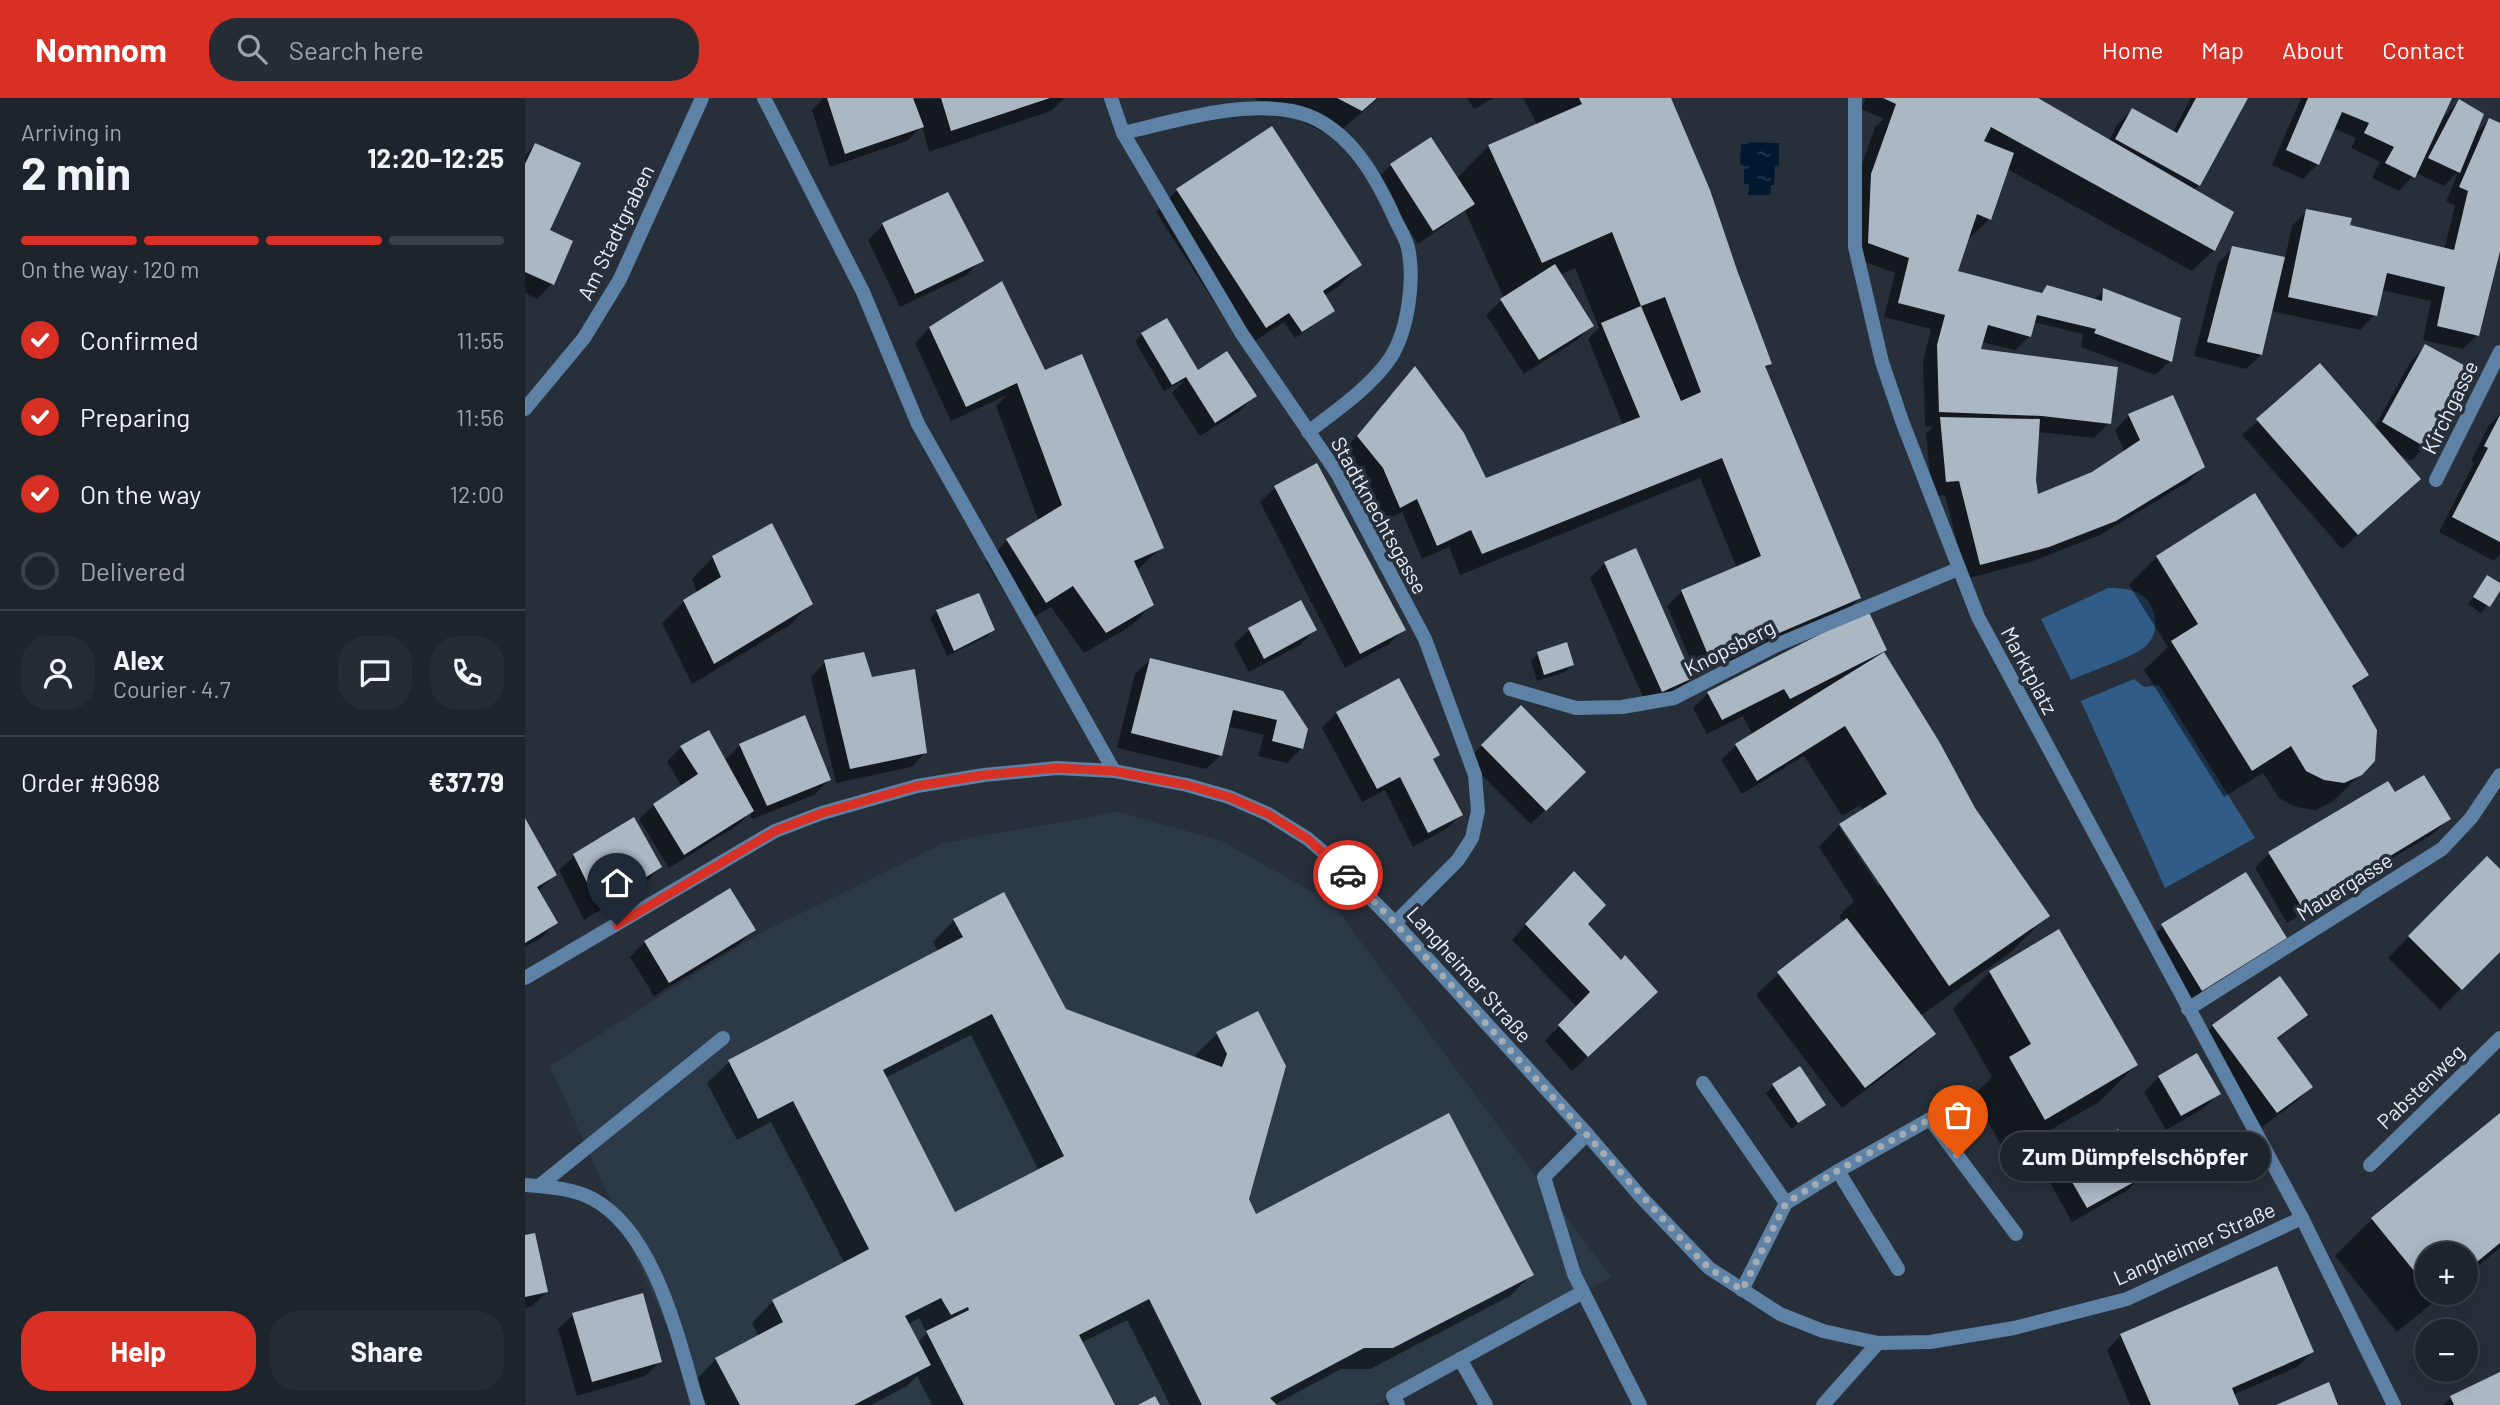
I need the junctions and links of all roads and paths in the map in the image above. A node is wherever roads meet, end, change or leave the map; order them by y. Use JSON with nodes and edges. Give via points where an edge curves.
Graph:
{"nodes":[{"id":1,"x":702,"y":98,"type":"edge"},
{"id":2,"x":764,"y":98,"type":"edge"},
{"id":3,"x":1111,"y":98,"type":"edge"},
{"id":4,"x":1855,"y":98,"type":"edge"},
{"id":5,"x":1123,"y":133,"type":"junction"},
{"id":6,"x":2500,"y":352,"type":"edge"},
{"id":7,"x":525,"y":410,"type":"edge"},
{"id":8,"x":1308,"y":432,"type":"junction"},
{"id":9,"x":2436,"y":480,"type":"dead end"},
{"id":10,"x":1958,"y":569,"type":"junction"},
{"id":11,"x":1510,"y":689,"type":"dead end"},
{"id":12,"x":1114,"y":771,"type":"junction"},
{"id":13,"x":2500,"y":775,"type":"edge"},
{"id":14,"x":1395,"y":923,"type":"junction"},
{"id":15,"x":525,"y":978,"type":"edge"},
{"id":16,"x":2189,"y":1009,"type":"junction"},
{"id":17,"x":723,"y":1038,"type":"dead end"},
{"id":18,"x":2500,"y":1038,"type":"edge"},
{"id":19,"x":1703,"y":1083,"type":"dead end"},
{"id":20,"x":1587,"y":1134,"type":"junction"},
{"id":21,"x":2370,"y":1165,"type":"dead end"},
{"id":22,"x":1837,"y":1171,"type":"junction"},
{"id":23,"x":532,"y":1185,"type":"edge"},
{"id":24,"x":1786,"y":1203,"type":"junction"},
{"id":25,"x":2302,"y":1218,"type":"junction"},
{"id":26,"x":2015,"y":1234,"type":"dead end"},
{"id":27,"x":1898,"y":1269,"type":"dead end"},
{"id":28,"x":1742,"y":1290,"type":"junction"},
{"id":29,"x":1583,"y":1292,"type":"junction"},
{"id":30,"x":1878,"y":1343,"type":"junction"},
{"id":31,"x":1460,"y":1359,"type":"junction"},
{"id":32,"x":698,"y":1405,"type":"edge"},
{"id":33,"x":1398,"y":1405,"type":"edge"},
{"id":34,"x":1486,"y":1405,"type":"edge"},
{"id":35,"x":1640,"y":1405,"type":"edge"},
{"id":36,"x":1823,"y":1405,"type":"edge"},
{"id":37,"x":2394,"y":1405,"type":"edge"}],
"edges":[{"from":1,"to":7,"type":"street","name":"Am Stadtgraben","via":[[620,279],[584,338]]},
{"from":2,"to":12,"type":"street","via":[[863,292],[918,424]]},
{"from":3,"to":5,"type":"street","name":"Stadtknechtsgasse"},
{"from":4,"to":10,"type":"street","name":"Marktplatz","via":[[1855,247],[1882,362]]},
{"from":5,"to":8,"type":"street","name":"Stadtknechtsgasse","via":[[1242,334]]},
{"from":5,"to":8,"type":"street","via":[[1235,109],[1292,111],[1324,123],[1360,155],[1408,248],[1406,321],[1391,356],[1358,393]]},
{"from":6,"to":9,"type":"street","name":"Kirchgasse"},
{"from":8,"to":14,"type":"street","name":"Stadtknechtsgasse","via":[[1337,473],[1425,639],[1475,775],[1478,811],[1472,838],[1458,860]]},
{"from":10,"to":11,"type":"street","name":"Knopsberg","via":[[1779,644],[1674,698],[1622,707],[1576,708]]},
{"from":10,"to":16,"type":"street","name":"Marktplatz","via":[[1978,617]]},
{"from":12,"to":14,"type":"street","name":"Langheimer Straße","via":[[1187,785],[1268,814],[1333,860]]},
{"from":12,"to":15,"type":"street","name":"Langheimer Straße","via":[[1057,768],[984,775],[917,786],[822,813],[775,831]]},
{"from":13,"to":16,"type":"street","name":"Mauergasse","via":[[2471,818],[2442,849]]},
{"from":14,"to":20,"type":"street","name":"Langheimer Straße"},
{"from":16,"to":25,"type":"street","name":"Marktplatz"},
{"from":17,"to":23,"type":"street"},
{"from":18,"to":21,"type":"street","name":"Pabstenweg"},
{"from":19,"to":24,"type":"street"},
{"from":20,"to":28,"type":"street","name":"Langheimer Straße","via":[[1709,1268]]},
{"from":20,"to":29,"type":"street","via":[[1544,1177]]},
{"from":22,"to":24,"type":"street"},
{"from":22,"to":26,"type":"street","via":[[1930,1119]]},
{"from":22,"to":27,"type":"street"},
{"from":23,"to":32,"type":"street","via":[[593,1199],[619,1219],[658,1280]]},
{"from":24,"to":28,"type":"street"},
{"from":25,"to":30,"type":"street","name":"Langheimer Straße","via":[[2127,1298],[2014,1328],[1930,1342]]},
{"from":25,"to":37,"type":"street","name":"Marktplatz"},
{"from":28,"to":30,"type":"street","name":"Langheimer Straße","via":[[1780,1314],[1823,1331]]},
{"from":29,"to":31,"type":"street"},
{"from":29,"to":35,"type":"street"},
{"from":30,"to":36,"type":"street"},
{"from":31,"to":33,"type":"street","via":[[1393,1396]]},
{"from":31,"to":34,"type":"street"}]}
